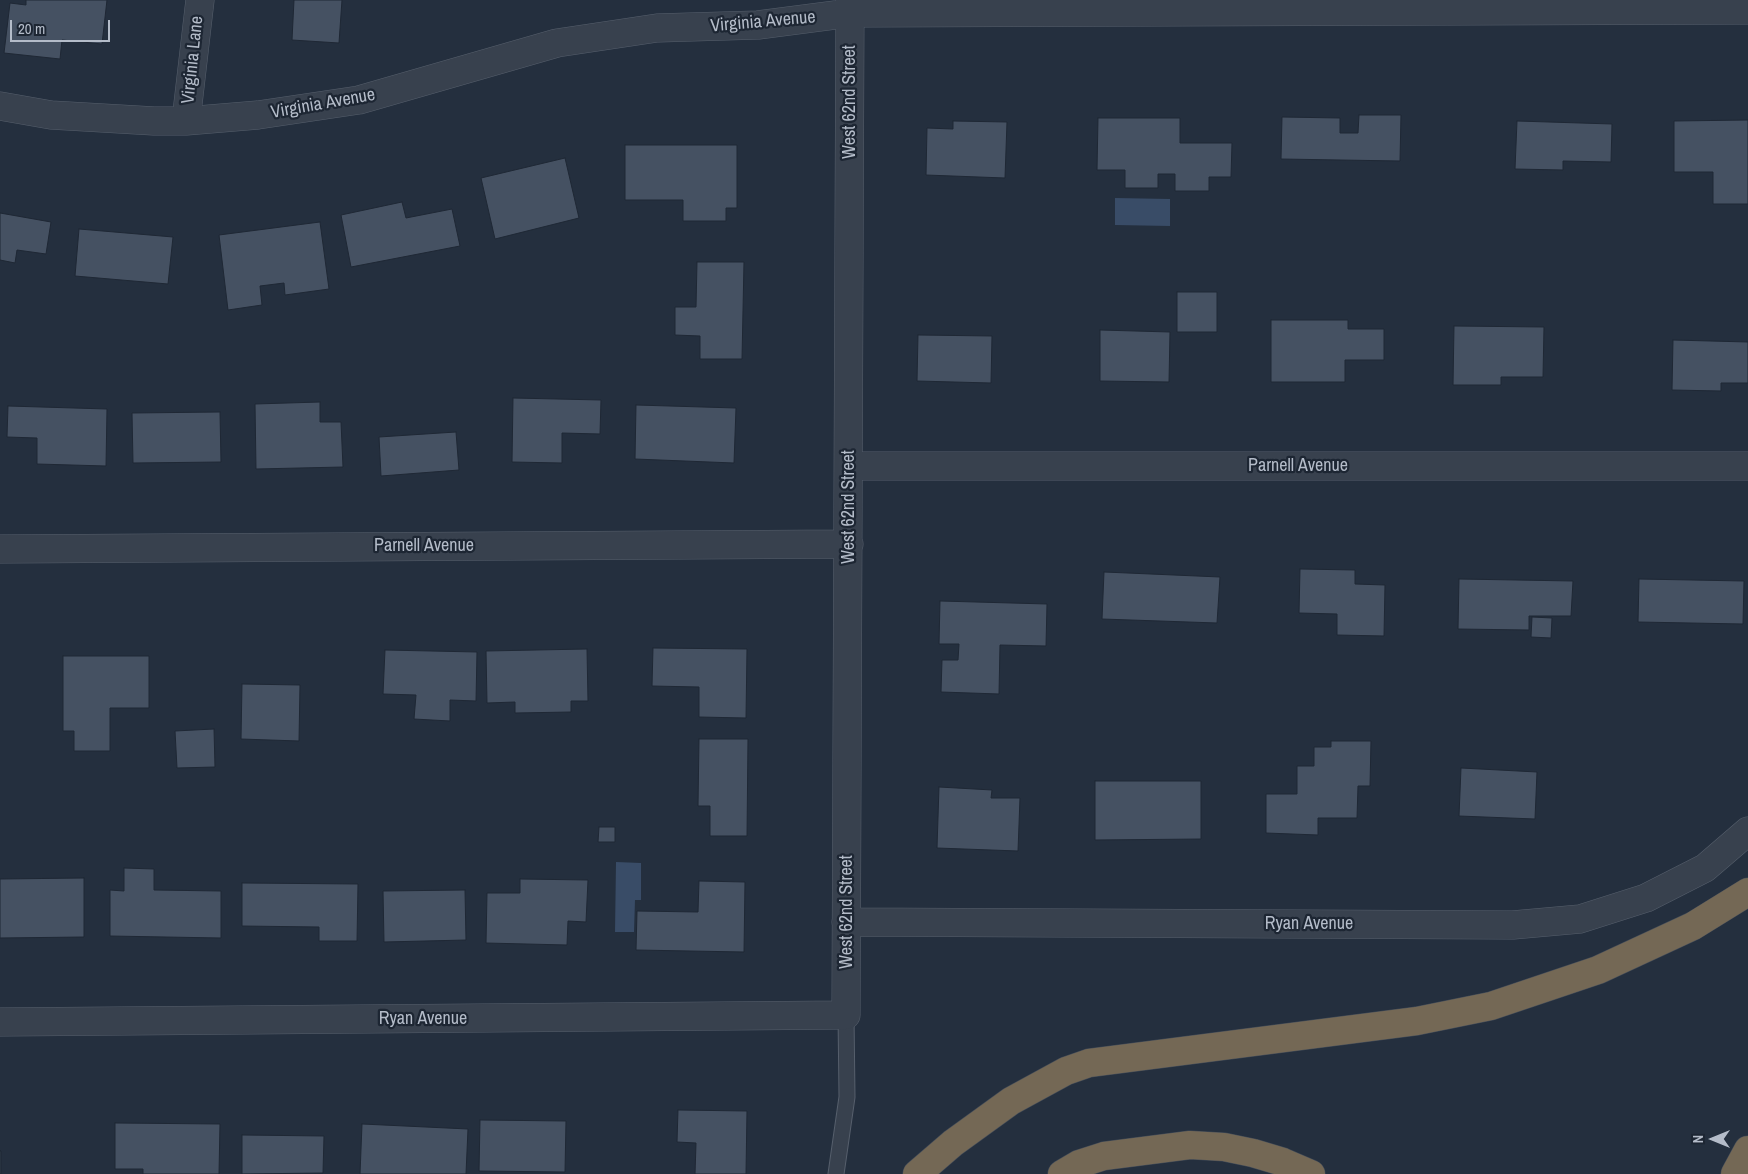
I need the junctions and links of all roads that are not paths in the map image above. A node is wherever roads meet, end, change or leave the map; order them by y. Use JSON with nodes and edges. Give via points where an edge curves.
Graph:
{"nodes":[{"id":1,"x":200,"y":0,"type":"edge"},
{"id":2,"x":850,"y":7,"type":"edge"},
{"id":3,"x":1748,"y":10,"type":"edge"},
{"id":4,"x":0,"y":106,"type":"edge"},
{"id":5,"x":186,"y":121,"type":"junction"},
{"id":6,"x":849,"y":466,"type":"junction"},
{"id":7,"x":1748,"y":466,"type":"edge"},
{"id":8,"x":849,"y":544,"type":"junction"},
{"id":9,"x":0,"y":549,"type":"edge"},
{"id":10,"x":1748,"y":831,"type":"edge"},
{"id":11,"x":1748,"y":892,"type":"edge"},
{"id":12,"x":846,"y":922,"type":"junction"},
{"id":13,"x":846,"y":1015,"type":"junction"},
{"id":14,"x":0,"y":1022,"type":"edge"},
{"id":15,"x":1748,"y":1150,"type":"edge"},
{"id":16,"x":836,"y":1174,"type":"edge"},
{"id":17,"x":916,"y":1174,"type":"edge"},
{"id":18,"x":1062,"y":1174,"type":"edge"},
{"id":19,"x":1310,"y":1174,"type":"edge"},
{"id":20,"x":1735,"y":1174,"type":"edge"}],
"edges":[{"from":1,"to":5,"type":"street","name":"Virginia Lane"},
{"from":2,"to":3,"type":"street","name":"Virginia Avenue"},
{"from":2,"to":5,"type":"street","name":"Virginia Avenue","via":[[758,25],[657,28],[557,43],[359,100],[258,115]]},
{"from":2,"to":6,"type":"street","name":"West 62nd Street"},
{"from":4,"to":5,"type":"street","name":"Virginia Avenue","via":[[51,115]]},
{"from":6,"to":7,"type":"street","name":"Parnell Avenue"},
{"from":6,"to":8,"type":"street","name":"West 62nd Street"},
{"from":8,"to":9,"type":"street","name":"Parnell Avenue"},
{"from":8,"to":12,"type":"street","name":"West 62nd Street"},
{"from":10,"to":12,"type":"street","name":"Ryan Avenue","via":[[1705,868],[1646,898],[1580,919],[1513,925]]},
{"from":11,"to":17,"type":"highway","via":[[1693,926],[1598,970],[1491,1006],[1417,1021],[1089,1063],[1066,1071],[1011,1101]]},
{"from":12,"to":13,"type":"street","name":"West 62nd Street"},
{"from":13,"to":14,"type":"street","name":"Ryan Avenue"},
{"from":13,"to":16,"type":"lane","via":[[848,1097]]},
{"from":15,"to":20,"type":"highway"},
{"from":18,"to":19,"type":"highway","via":[[1104,1156],[1190,1145],[1253,1153]]}]}
